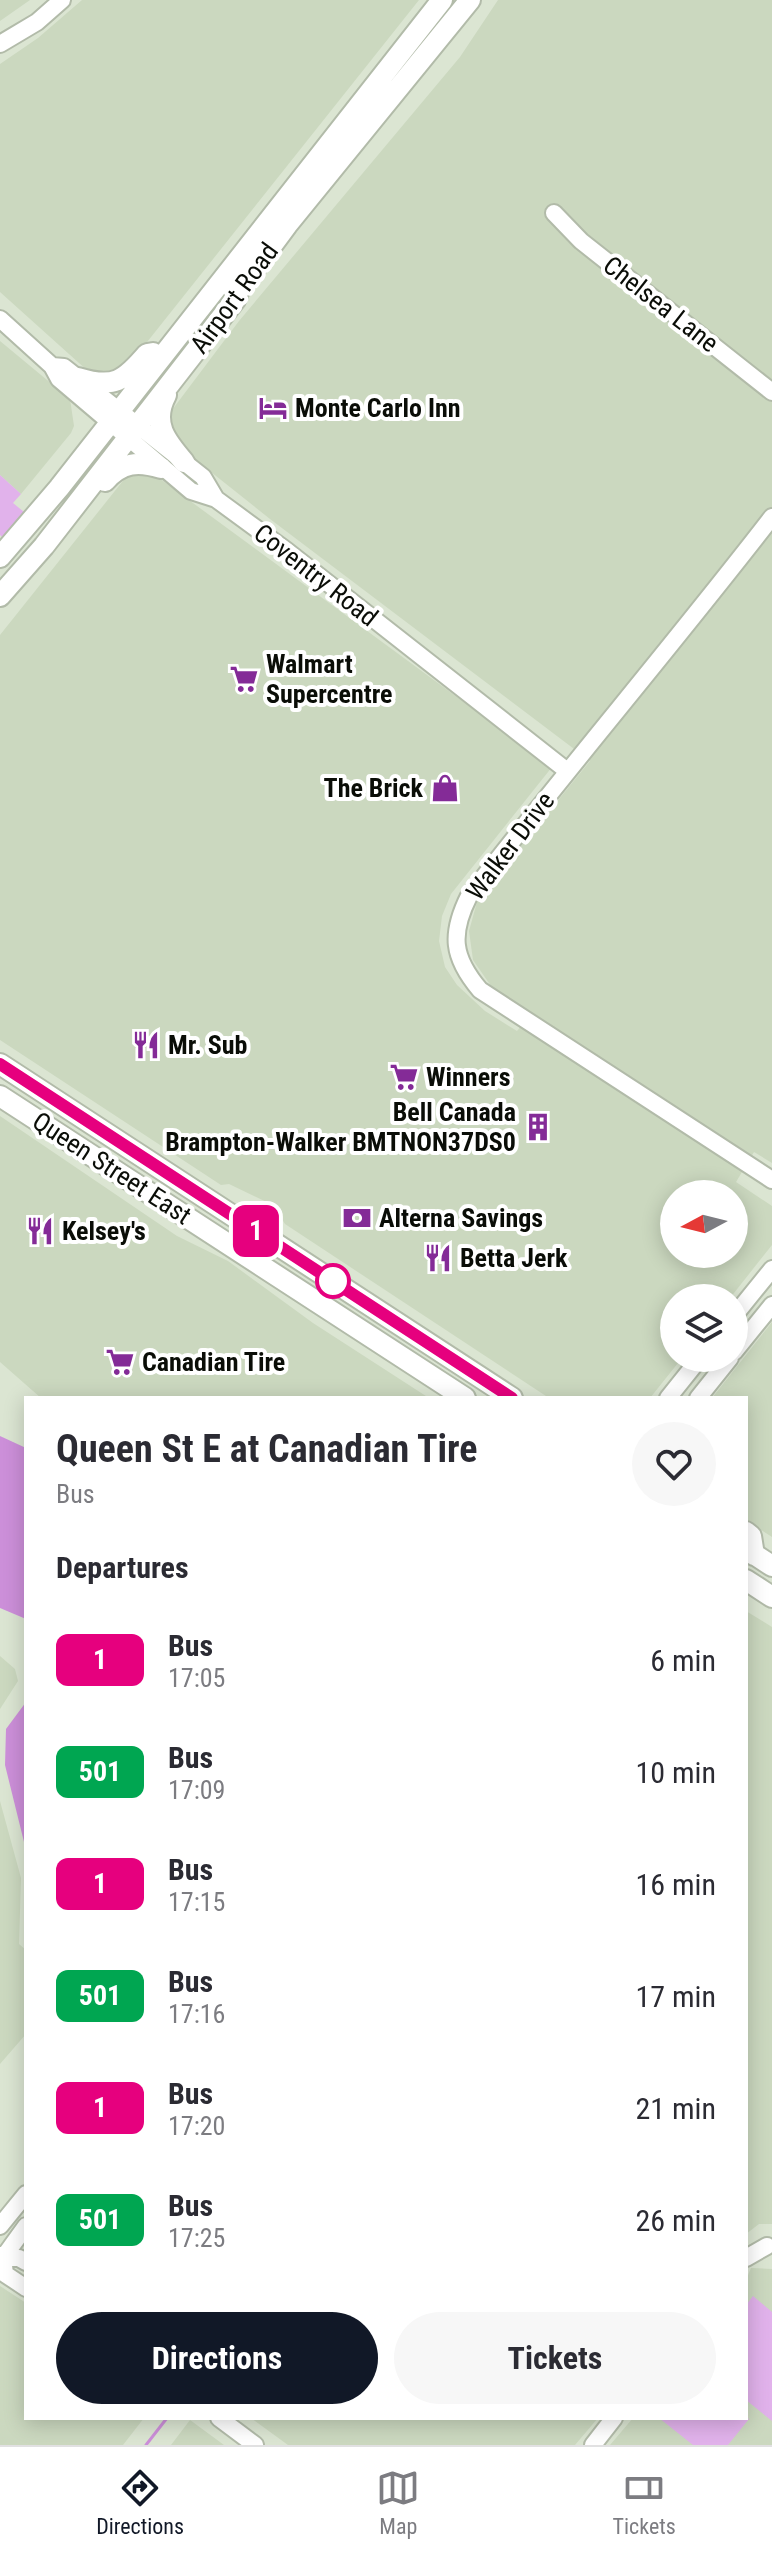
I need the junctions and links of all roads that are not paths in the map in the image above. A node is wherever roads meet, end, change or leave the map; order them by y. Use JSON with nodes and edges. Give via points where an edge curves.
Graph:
{"nodes":[{"id":1,"x":62,"y":0,"type":"edge"},
{"id":2,"x":442,"y":0,"type":"edge"},
{"id":3,"x":470,"y":0,"type":"edge"},
{"id":4,"x":0,"y":44,"type":"edge"},
{"id":5,"x":554,"y":213,"type":"dead end"},
{"id":6,"x":0,"y":319,"type":"edge"},
{"id":7,"x":165,"y":353,"type":"junction"},
{"id":8,"x":52,"y":366,"type":"junction"},
{"id":9,"x":78,"y":378,"type":"junction"},
{"id":10,"x":175,"y":378,"type":"junction"},
{"id":11,"x":772,"y":392,"type":"edge"},
{"id":12,"x":115,"y":416,"type":"junction"},
{"id":13,"x":133,"y":432,"type":"junction"},
{"id":14,"x":184,"y":462,"type":"junction"},
{"id":15,"x":161,"y":468,"type":"junction"},
{"id":16,"x":216,"y":499,"type":"junction"},
{"id":17,"x":80,"y":500,"type":"junction"},
{"id":18,"x":772,"y":517,"type":"edge"},
{"id":19,"x":0,"y":557,"type":"edge"},
{"id":20,"x":0,"y":596,"type":"edge"},
{"id":21,"x":566,"y":770,"type":"junction"},
{"id":22,"x":0,"y":1064,"type":"edge"},
{"id":23,"x":0,"y":1096,"type":"edge"},
{"id":24,"x":772,"y":1180,"type":"edge"},
{"id":25,"x":772,"y":1269,"type":"edge"},
{"id":26,"x":748,"y":1299,"type":"edge"},
{"id":27,"x":772,"y":1305,"type":"edge"},
{"id":28,"x":748,"y":1335,"type":"edge"},
{"id":29,"x":689,"y":1372,"type":"edge"},
{"id":30,"x":719,"y":1372,"type":"edge"},
{"id":31,"x":462,"y":1396,"type":"edge"},
{"id":32,"x":509,"y":1396,"type":"edge"},
{"id":33,"x":670,"y":1396,"type":"edge"},
{"id":34,"x":700,"y":1396,"type":"edge"},
{"id":35,"x":750,"y":1552,"type":"edge"},
{"id":36,"x":772,"y":1566,"type":"edge"},
{"id":37,"x":748,"y":1581,"type":"edge"},
{"id":38,"x":772,"y":1597,"type":"edge"},
{"id":39,"x":24,"y":2196,"type":"edge"},
{"id":40,"x":0,"y":2226,"type":"edge"},
{"id":41,"x":24,"y":2229,"type":"edge"},
{"id":42,"x":767,"y":2246,"type":"dead end"},
{"id":43,"x":748,"y":2257,"type":"edge"},
{"id":44,"x":1,"y":2258,"type":"edge"},
{"id":45,"x":24,"y":2261,"type":"edge"},
{"id":46,"x":24,"y":2287,"type":"edge"},
{"id":47,"x":222,"y":2420,"type":"edge"},
{"id":48,"x":612,"y":2420,"type":"edge"},
{"id":49,"x":255,"y":2445,"type":"edge"},
{"id":50,"x":593,"y":2445,"type":"edge"}],
"edges":[{"from":1,"to":4,"type":"street"},
{"from":2,"to":7,"type":"main road","name":"Airport Road"},
{"from":3,"to":10,"type":"main road","name":"Airport Road","via":[[287,225]]},
{"from":5,"to":11,"type":"street","name":"Chelsea Lane","via":[[581,241]]},
{"from":6,"to":8,"type":"street"},
{"from":7,"to":9,"type":"main road","via":[[147,354],[115,383]]},
{"from":7,"to":12,"type":"main road","name":"Airport Road"},
{"from":8,"to":9,"type":"street","via":[[64,367]]},
{"from":8,"to":12,"type":"street","via":[[59,379]]},
{"from":9,"to":12,"type":"street"},
{"from":10,"to":13,"type":"main road","name":"Airport Road"},
{"from":10,"to":14,"type":"main road","via":[[163,401],[160,424],[166,441]]},
{"from":12,"to":13,"type":"street","name":"Coventry Road"},
{"from":12,"to":19,"type":"main road","name":"Airport Road"},
{"from":13,"to":14,"type":"street","name":"Coventry Road"},
{"from":13,"to":15,"type":"street","name":"Coventry Road"},
{"from":13,"to":17,"type":"main road","name":"Airport Road"},
{"from":14,"to":16,"type":"street","name":"Coventry Road","via":[[203,477]]},
{"from":15,"to":16,"type":"street","name":"Coventry Road","via":[[191,491]]},
{"from":15,"to":17,"type":"main road","via":[[127,464],[95,494]]},
{"from":16,"to":21,"type":"street","name":"Coventry Road"},
{"from":17,"to":20,"type":"main road","name":"Airport Road"},
{"from":18,"to":21,"type":"street","name":"Walker Drive"},
{"from":21,"to":24,"type":"street","name":"Walker Drive","via":[[469,896],[455,940],[468,977],[480,990]]},
{"from":22,"to":32,"type":"main road","name":"Queen Street East"},
{"from":23,"to":31,"type":"main road","name":"Queen Street East"},
{"from":25,"to":26,"type":"street"},
{"from":27,"to":28,"type":"street"},
{"from":29,"to":33,"type":"street"},
{"from":30,"to":34,"type":"street"},
{"from":35,"to":36,"type":"main road"},
{"from":37,"to":38,"type":"main road"},
{"from":39,"to":40,"type":"street"},
{"from":41,"to":44,"type":"street"},
{"from":42,"to":43,"type":"street"},
{"from":44,"to":45,"type":"street"},
{"from":44,"to":46,"type":"street","via":[[5,2274]]},
{"from":47,"to":49,"type":"street"},
{"from":48,"to":50,"type":"street"}]}
